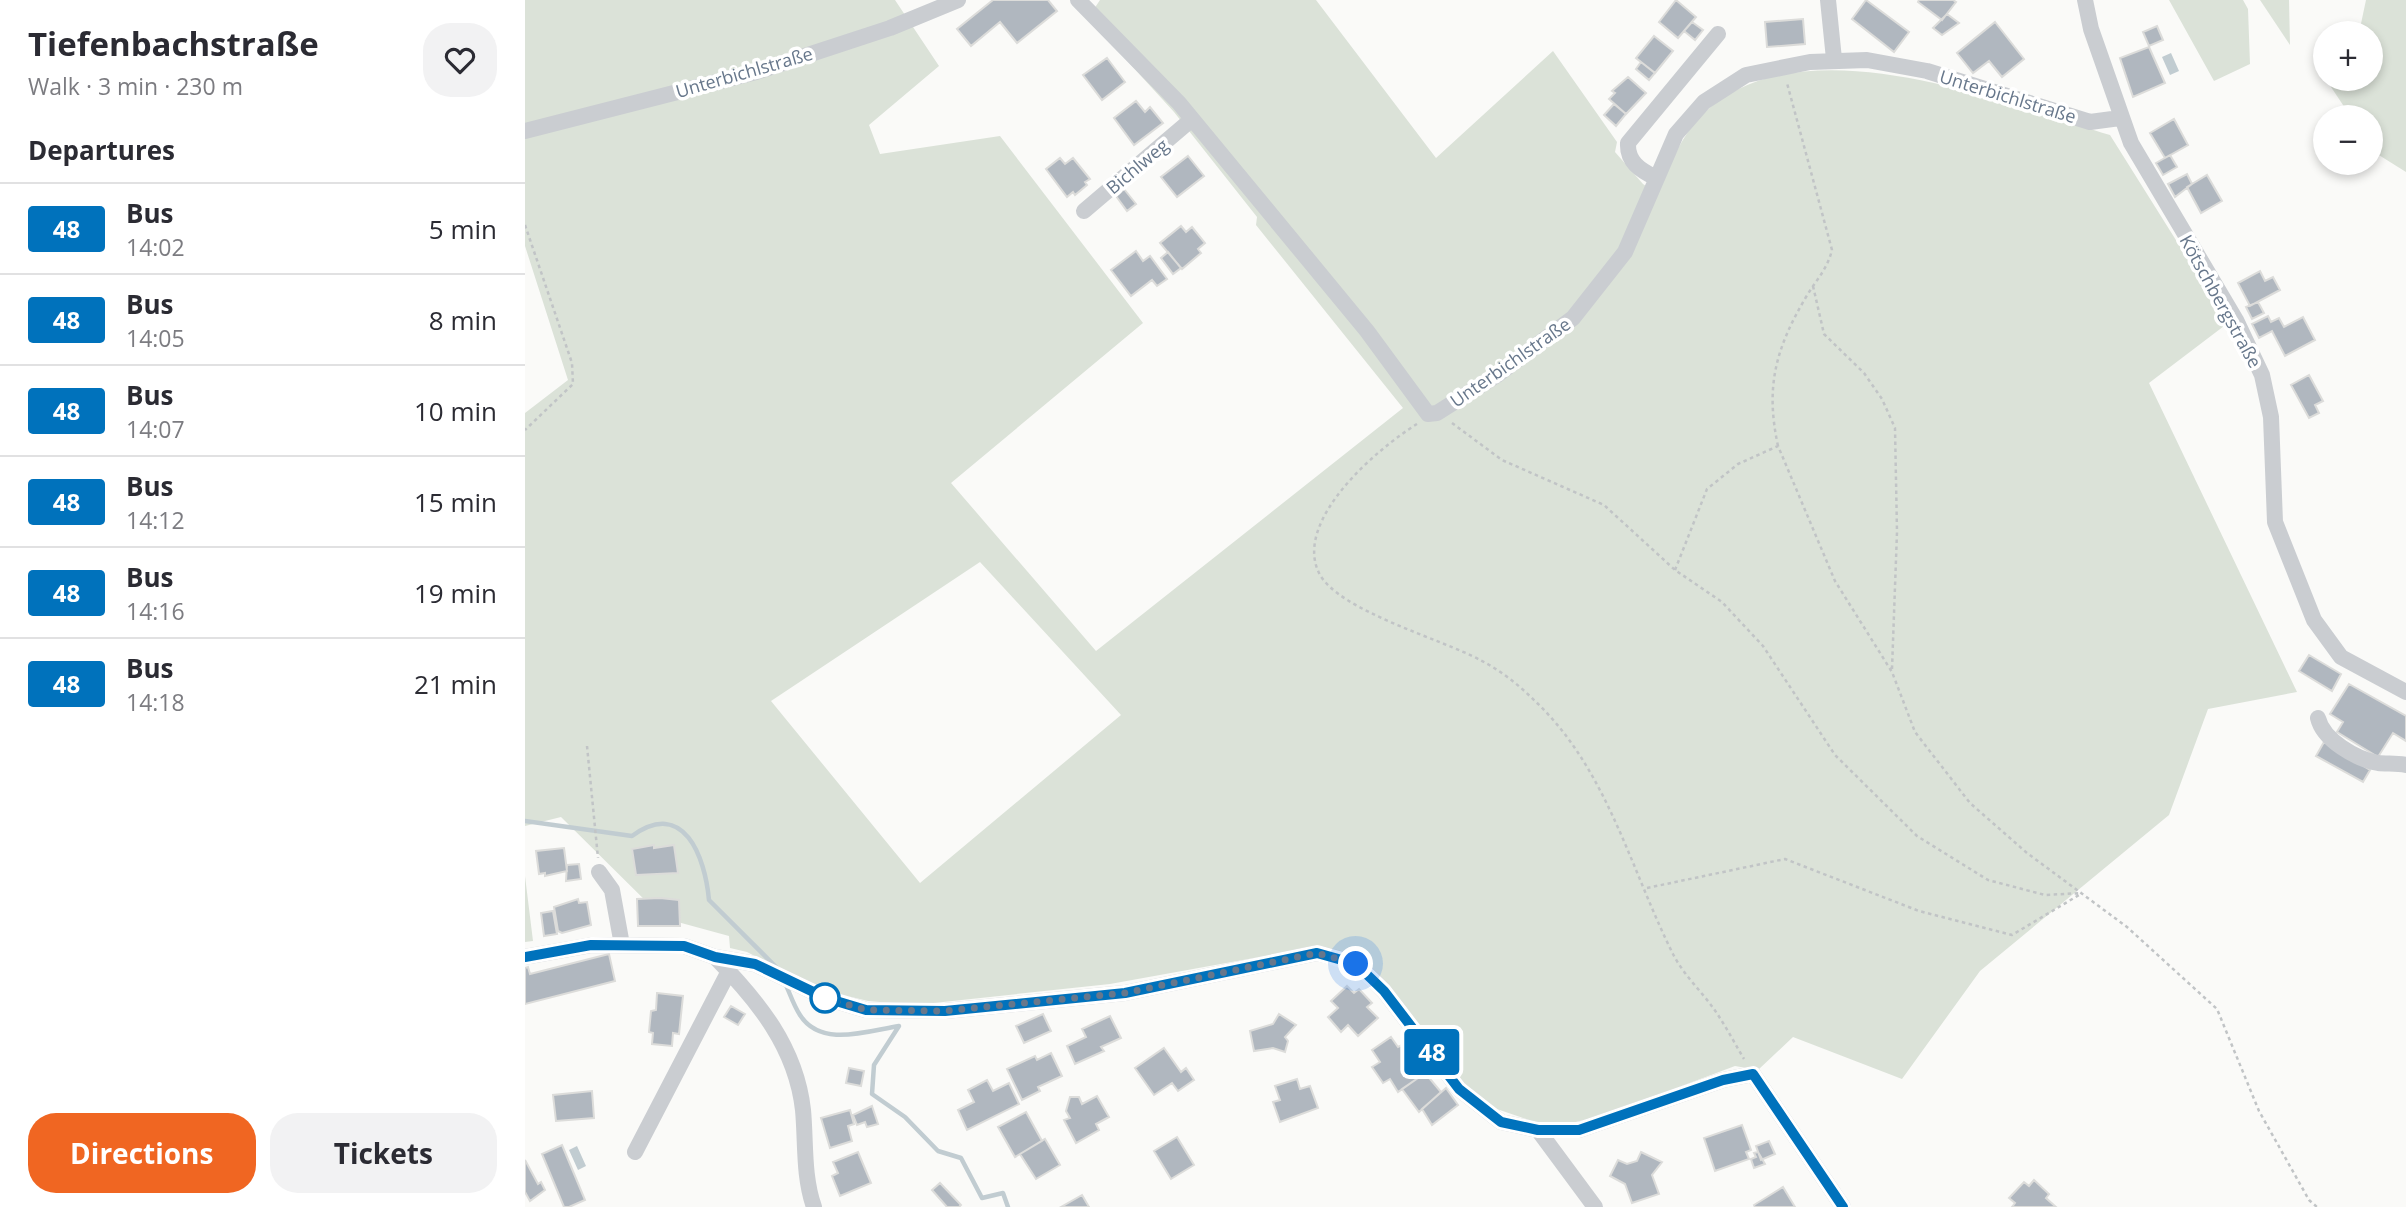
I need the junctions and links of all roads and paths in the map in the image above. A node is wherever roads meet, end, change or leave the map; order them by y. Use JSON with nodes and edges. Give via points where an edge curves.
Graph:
{"nodes":[{"id":1,"x":958,"y":0,"type":"edge"},
{"id":2,"x":1078,"y":0,"type":"edge"},
{"id":3,"x":1828,"y":0,"type":"edge"},
{"id":4,"x":2085,"y":0,"type":"edge"},
{"id":5,"x":1718,"y":34,"type":"dead end"},
{"id":6,"x":1834,"y":59,"type":"junction"},
{"id":7,"x":1782,"y":66,"type":"junction"},
{"id":8,"x":2120,"y":118,"type":"junction"},
{"id":9,"x":1191,"y":120,"type":"junction"},
{"id":10,"x":525,"y":131,"type":"edge"},
{"id":11,"x":1656,"y":178,"type":"junction"},
{"id":12,"x":1084,"y":211,"type":"dead end"},
{"id":13,"x":525,"y":225,"type":"edge"},
{"id":14,"x":1812,"y":286,"type":"junction"},
{"id":15,"x":1434,"y":413,"type":"junction"},
{"id":16,"x":525,"y":430,"type":"edge"},
{"id":17,"x":1778,"y":446,"type":"junction"},
{"id":18,"x":1675,"y":570,"type":"junction"},
{"id":19,"x":1892,"y":672,"type":"junction"},
{"id":20,"x":2406,"y":692,"type":"edge"},
{"id":21,"x":2318,"y":718,"type":"dead end"},
{"id":22,"x":587,"y":746,"type":"dead end"},
{"id":23,"x":2406,"y":765,"type":"edge"},
{"id":24,"x":596,"y":840,"type":"dead end"},
{"id":25,"x":599,"y":872,"type":"dead end"},
{"id":26,"x":1646,"y":888,"type":"junction"},
{"id":27,"x":2082,"y":893,"type":"junction"},
{"id":28,"x":622,"y":945,"type":"junction"},
{"id":29,"x":525,"y":957,"type":"edge"},
{"id":30,"x":715,"y":957,"type":"junction"},
{"id":31,"x":729,"y":971,"type":"junction"},
{"id":32,"x":1753,"y":1074,"type":"junction"},
{"id":33,"x":1538,"y":1130,"type":"junction"},
{"id":34,"x":635,"y":1152,"type":"dead end"},
{"id":35,"x":814,"y":1207,"type":"edge"},
{"id":36,"x":1595,"y":1207,"type":"edge"},
{"id":37,"x":1843,"y":1207,"type":"edge"},
{"id":38,"x":2317,"y":1207,"type":"edge"}],
"edges":[{"from":1,"to":10,"type":"street","name":"Unterbichlstraße","via":[[890,28],[756,72]]},
{"from":2,"to":9,"type":"street","name":"Unterbichlstraße"},
{"from":3,"to":6,"type":"street"},
{"from":4,"to":8,"type":"street","name":"Kötschbergstraße"},
{"from":5,"to":11,"type":"street","via":[[1628,144],[1632,161]]},
{"from":6,"to":7,"type":"street","name":"Unterbichlstraße"},
{"from":6,"to":8,"type":"street","name":"Unterbichlstraße","via":[[1927,71],[2090,122]]},
{"from":7,"to":11,"type":"street","name":"Unterbichlstraße","via":[[1746,75],[1704,102],[1675,134]]},
{"from":7,"to":14,"type":"path","via":[[1832,250],[1827,269]]},
{"from":8,"to":20,"type":"street","name":"Kötschbergstraße","via":[[2259,366],[2271,417],[2275,522],[2314,620],[2341,657]]},
{"from":9,"to":12,"type":"street","name":"Bichlweg"},
{"from":9,"to":15,"type":"street","name":"Unterbichlstraße","via":[[1341,297],[1425,411]]},
{"from":11,"to":15,"type":"street","name":"Unterbichlstraße","via":[[1625,252],[1573,318],[1497,375]]},
{"from":13,"to":16,"type":"path","via":[[572,363],[573,384]]},
{"from":14,"to":17,"type":"path","via":[[1786,331],[1773,373],[1771,412]]},
{"from":14,"to":19,"type":"path","via":[[1824,334],[1864,373],[1895,428]]},
{"from":15,"to":18,"type":"path","via":[[1502,460],[1604,505]]},
{"from":15,"to":26,"type":"path","via":[[1365,466],[1336,496],[1317,543],[1319,573],[1328,585],[1361,607],[1481,660],[1537,702],[1585,764]]},
{"from":17,"to":18,"type":"path","via":[[1738,464],[1707,489]]},
{"from":17,"to":19,"type":"path","via":[[1835,581]]},
{"from":18,"to":27,"type":"path","via":[[1722,601],[1756,638],[1835,755],[1917,836],[1988,880],[2045,895]]},
{"from":19,"to":27,"type":"path","via":[[1915,732],[1970,803]]},
{"from":21,"to":23,"type":"street","via":[[2326,735],[2358,755]]},
{"from":22,"to":24,"type":"path"},
{"from":25,"to":28,"type":"street","via":[[612,890]]},
{"from":26,"to":27,"type":"path","via":[[1785,859],[1919,911],[2012,934]]},
{"from":26,"to":32,"type":"path","via":[[1674,956],[1716,1011]]},
{"from":27,"to":38,"type":"path","via":[[2127,926],[2217,1009],[2259,1111]]},
{"from":28,"to":29,"type":"street","via":[[591,945]]},
{"from":28,"to":30,"type":"street","via":[[684,946]]},
{"from":30,"to":31,"type":"street"},
{"from":30,"to":33,"type":"street","via":[[755,964],[826,998],[866,1010],[945,1011],[1125,993],[1317,953],[1339,957],[1356,964],[1384,991],[1459,1089],[1501,1122]]},
{"from":31,"to":34,"type":"street"},
{"from":31,"to":35,"type":"street","via":[[759,1003],[785,1045],[803,1107],[808,1190]]},
{"from":32,"to":33,"type":"street","via":[[1579,1130]]},
{"from":32,"to":37,"type":"street"},
{"from":33,"to":36,"type":"street"}]}
